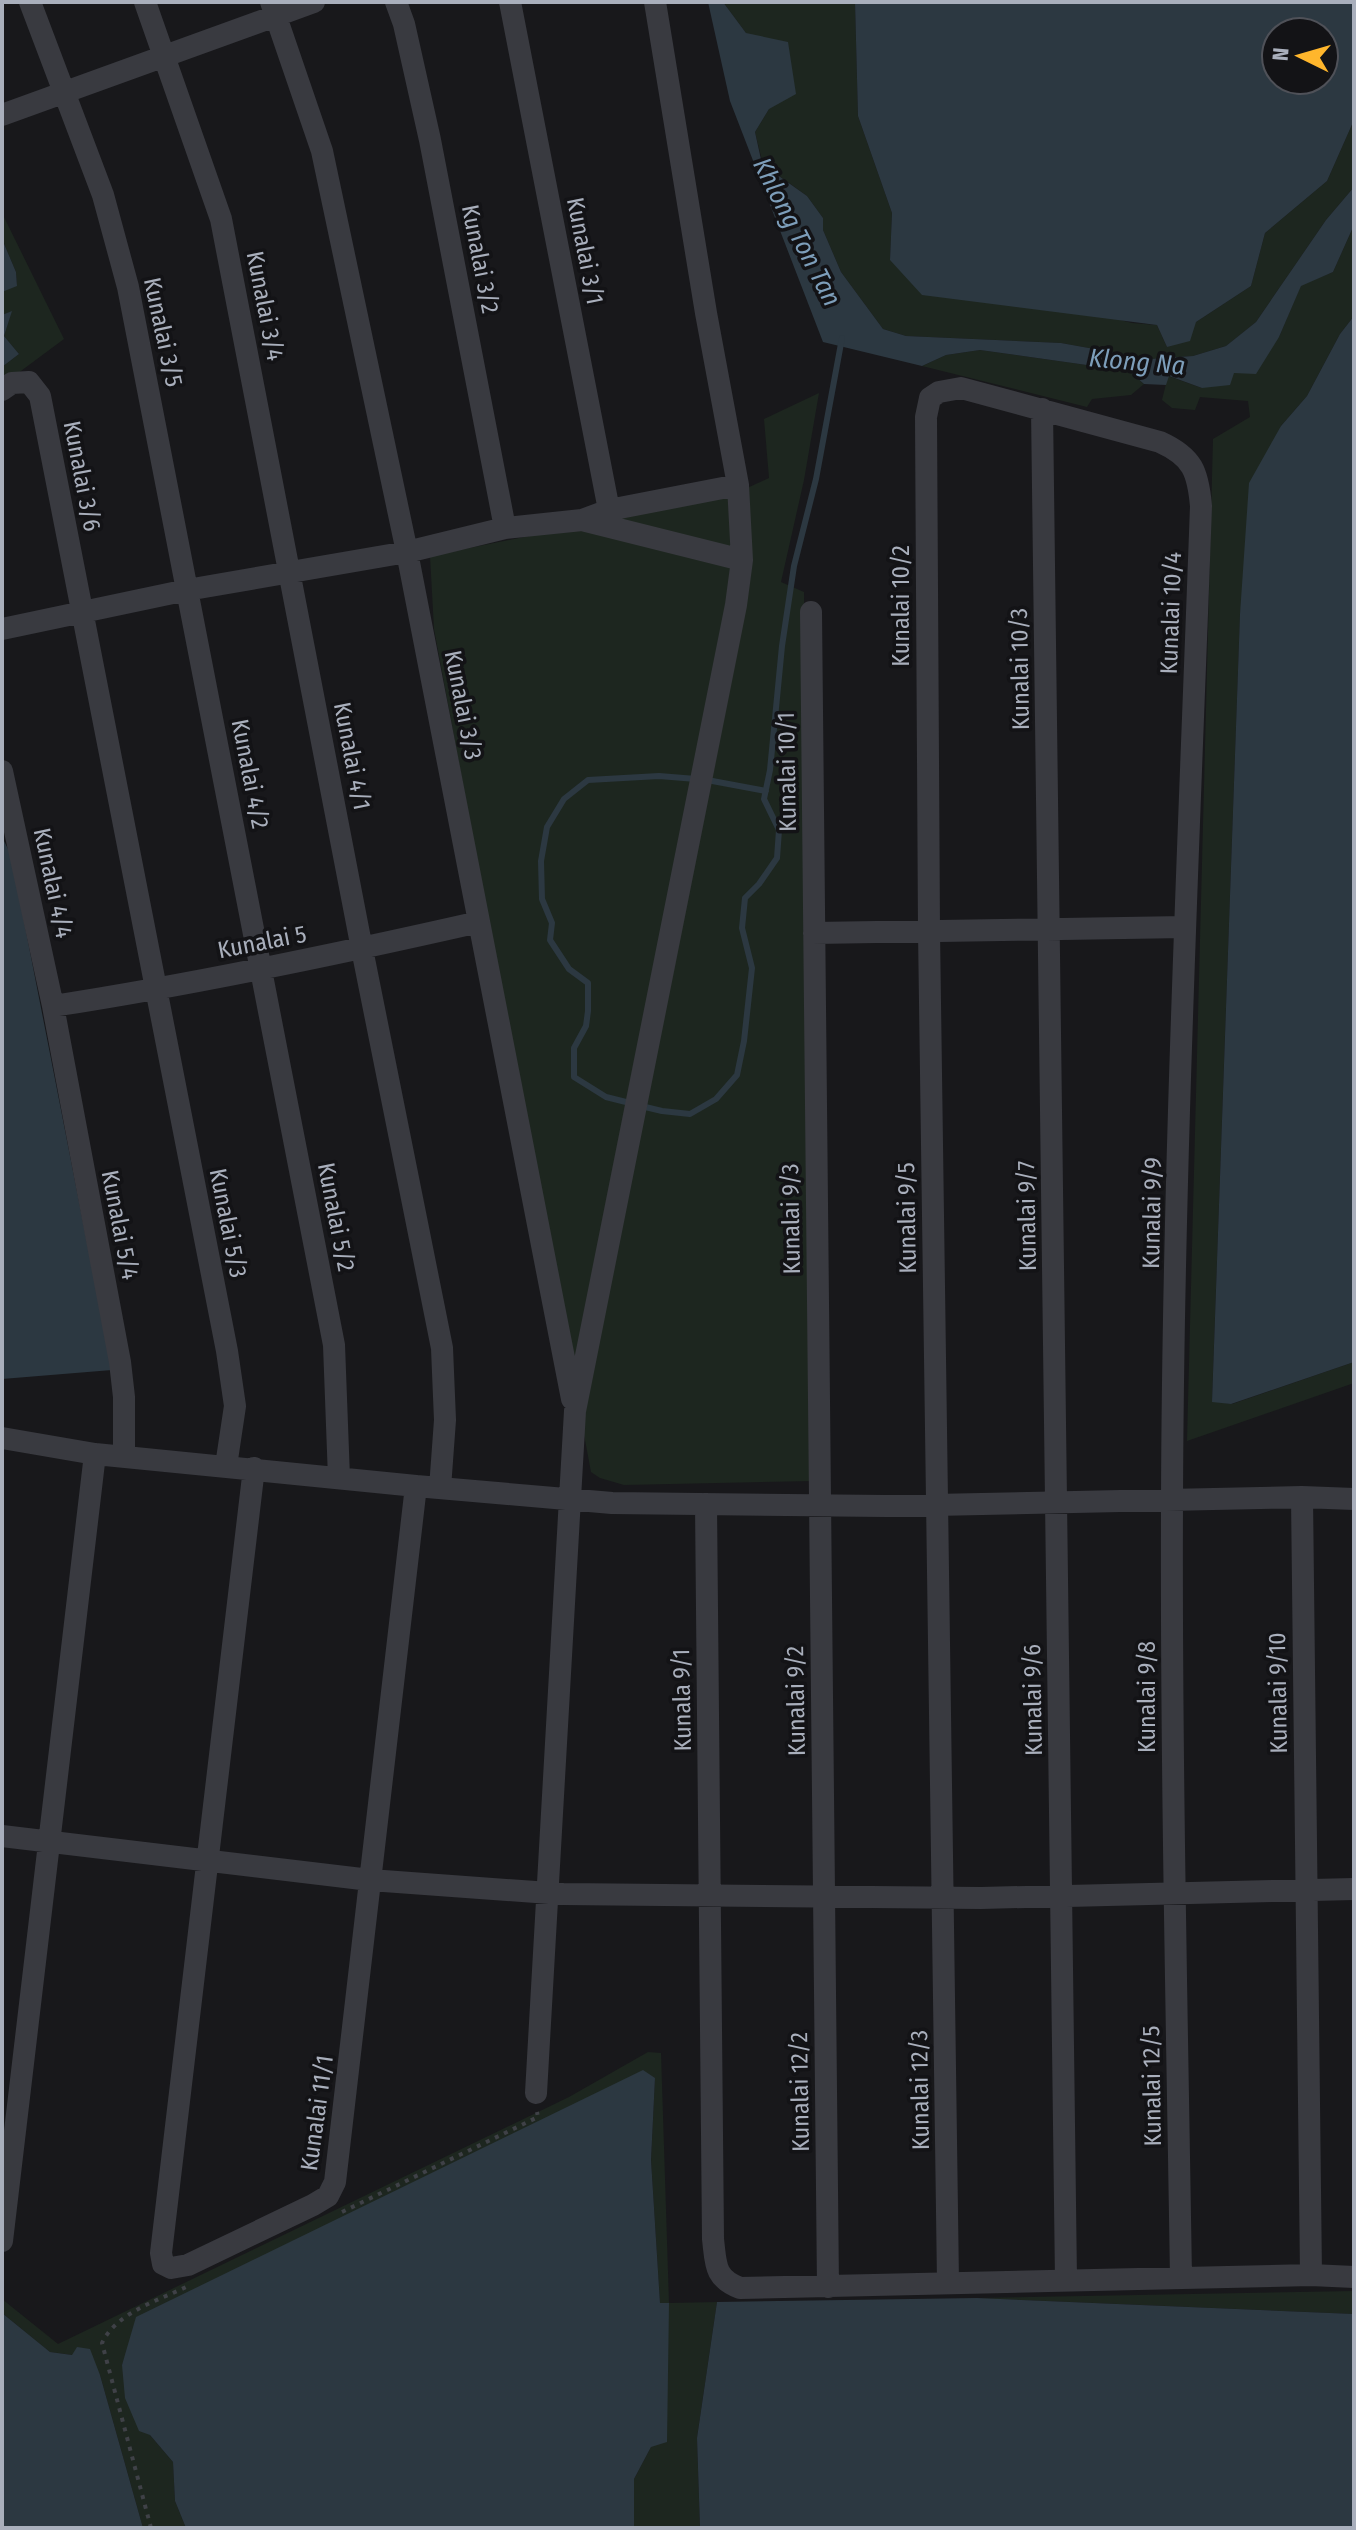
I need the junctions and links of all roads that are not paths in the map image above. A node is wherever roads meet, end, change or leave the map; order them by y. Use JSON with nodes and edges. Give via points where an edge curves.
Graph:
{"nodes":[{"id":1,"x":30,"y":2,"type":"edge"},
{"id":2,"x":145,"y":2,"type":"edge"},
{"id":3,"x":314,"y":2,"type":"edge"},
{"id":4,"x":396,"y":2,"type":"edge"},
{"id":5,"x":510,"y":2,"type":"edge"},
{"id":6,"x":655,"y":2,"type":"edge"},
{"id":7,"x":273,"y":9,"type":"edge"},
{"id":8,"x":164,"y":54,"type":"junction"},
{"id":9,"x":63,"y":91,"type":"junction"},
{"id":10,"x":2,"y":115,"type":"edge"},
{"id":11,"x":2,"y":390,"type":"edge"},
{"id":12,"x":1042,"y":409,"type":"junction"},
{"id":13,"x":738,"y":485,"type":"junction"},
{"id":14,"x":609,"y":510,"type":"junction"},
{"id":15,"x":582,"y":520,"type":"junction"},
{"id":16,"x":505,"y":528,"type":"junction"},
{"id":17,"x":407,"y":552,"type":"junction"},
{"id":18,"x":742,"y":560,"type":"junction"},
{"id":19,"x":291,"y":574,"type":"junction"},
{"id":20,"x":187,"y":590,"type":"junction"},
{"id":21,"x":82,"y":612,"type":"junction"},
{"id":22,"x":811,"y":612,"type":"dead end"},
{"id":23,"x":2,"y":629,"type":"edge"},
{"id":24,"x":2,"y":771,"type":"edge"},
{"id":25,"x":479,"y":922,"type":"junction"},
{"id":26,"x":1185,"y":927,"type":"junction"},
{"id":27,"x":1049,"y":929,"type":"junction"},
{"id":28,"x":929,"y":931,"type":"junction"},
{"id":29,"x":814,"y":933,"type":"junction"},
{"id":30,"x":362,"y":949,"type":"junction"},
{"id":31,"x":261,"y":967,"type":"junction"},
{"id":32,"x":156,"y":990,"type":"junction"},
{"id":33,"x":53,"y":1006,"type":"junction"},
{"id":34,"x":575,"y":1411,"type":"junction"},
{"id":35,"x":2,"y":1438,"type":"edge"},
{"id":36,"x":95,"y":1454,"type":"junction"},
{"id":37,"x":124,"y":1455,"type":"junction"},
{"id":38,"x":226,"y":1466,"type":"junction"},
{"id":39,"x":254,"y":1468,"type":"junction"},
{"id":40,"x":339,"y":1478,"type":"junction"},
{"id":41,"x":416,"y":1486,"type":"junction"},
{"id":42,"x":440,"y":1488,"type":"junction"},
{"id":43,"x":1302,"y":1497,"type":"junction"},
{"id":44,"x":569,"y":1499,"type":"junction"},
{"id":45,"x":1354,"y":1499,"type":"edge"},
{"id":46,"x":1172,"y":1500,"type":"junction"},
{"id":47,"x":1056,"y":1503,"type":"junction"},
{"id":48,"x":706,"y":1504,"type":"junction"},
{"id":49,"x":820,"y":1505,"type":"junction"},
{"id":50,"x":937,"y":1505,"type":"junction"},
{"id":51,"x":2,"y":1836,"type":"edge"},
{"id":52,"x":50,"y":1843,"type":"junction"},
{"id":53,"x":209,"y":1859,"type":"junction"},
{"id":54,"x":370,"y":1880,"type":"junction"},
{"id":55,"x":1307,"y":1889,"type":"junction"},
{"id":56,"x":1354,"y":1889,"type":"edge"},
{"id":57,"x":550,"y":1893,"type":"junction"},
{"id":58,"x":1174,"y":1893,"type":"junction"},
{"id":59,"x":710,"y":1895,"type":"junction"},
{"id":60,"x":1061,"y":1896,"type":"junction"},
{"id":61,"x":824,"y":1897,"type":"junction"},
{"id":62,"x":943,"y":1898,"type":"junction"},
{"id":63,"x":536,"y":2093,"type":"road end"},
{"id":64,"x":2,"y":2241,"type":"edge"},
{"id":65,"x":1311,"y":2275,"type":"junction"},
{"id":66,"x":1354,"y":2277,"type":"edge"},
{"id":67,"x":1181,"y":2278,"type":"junction"},
{"id":68,"x":1066,"y":2280,"type":"junction"},
{"id":69,"x":948,"y":2282,"type":"junction"},
{"id":70,"x":828,"y":2287,"type":"junction"}],
"edges":[{"from":1,"to":9,"type":"street","name":"Kunalai 3/5"},
{"from":2,"to":8,"type":"street","name":"Kunalai 3/4"},
{"from":3,"to":7,"type":"street"},
{"from":4,"to":16,"type":"street","name":"Kunalai 3/2","via":[[430,140]]},
{"from":5,"to":14,"type":"street","name":"Kunalai 3/1"},
{"from":6,"to":13,"type":"street"},
{"from":7,"to":8,"type":"street"},
{"from":7,"to":17,"type":"street","name":"Kunalai 3/3","via":[[322,151]]},
{"from":8,"to":9,"type":"street"},
{"from":8,"to":19,"type":"street","name":"Kunalai 3/4","via":[[221,219]]},
{"from":9,"to":10,"type":"street"},
{"from":9,"to":20,"type":"street","name":"Kunalai 3/5","via":[[103,195],[128,287]]},
{"from":11,"to":21,"type":"street","name":"Kunalai 3/6","via":[[29,382],[40,396]]},
{"from":12,"to":26,"type":"street","name":"Kunalai 10/4","via":[[1160,442],[1179,451],[1199,478]]},
{"from":12,"to":27,"type":"street","name":"Kunalai 10/3"},
{"from":12,"to":28,"type":"street","name":"Kunalai 10/2","via":[[961,388],[930,398]]},
{"from":13,"to":14,"type":"street"},
{"from":13,"to":18,"type":"street"},
{"from":14,"to":15,"type":"street"},
{"from":15,"to":16,"type":"street"},
{"from":15,"to":18,"type":"street"},
{"from":16,"to":17,"type":"street"},
{"from":17,"to":19,"type":"street"},
{"from":17,"to":25,"type":"street","name":"Kunalai 3/3"},
{"from":18,"to":34,"type":"street"},
{"from":19,"to":20,"type":"street"},
{"from":19,"to":30,"type":"street","name":"Kunalai 4/1"},
{"from":20,"to":21,"type":"street"},
{"from":20,"to":31,"type":"street","name":"Kunalai 4/2"},
{"from":21,"to":23,"type":"street"},
{"from":21,"to":32,"type":"street","name":"Kunalai 5/3"},
{"from":22,"to":29,"type":"street","name":"Kunalai 10/1"},
{"from":24,"to":33,"type":"street","name":"Kunalai 4/4"},
{"from":25,"to":30,"type":"street","name":"Kunalai 5"},
{"from":25,"to":34,"type":"street","name":"Kunalai 3/3"},
{"from":26,"to":27,"type":"street"},
{"from":26,"to":46,"type":"street","name":"Kunalai 9/9"},
{"from":27,"to":28,"type":"street"},
{"from":27,"to":47,"type":"street","name":"Kunalai 9/7"},
{"from":28,"to":29,"type":"street"},
{"from":28,"to":50,"type":"street","name":"Kunalai 9/5"},
{"from":29,"to":49,"type":"street","name":"Kunalai 9/3"},
{"from":30,"to":31,"type":"street","name":"Kunalai 5"},
{"from":30,"to":42,"type":"street","name":"Kunalai 4/1","via":[[442,1348],[445,1420]]},
{"from":31,"to":32,"type":"street","name":"Kunalai 5"},
{"from":31,"to":40,"type":"street","name":"Kunalai 5/2","via":[[334,1345]]},
{"from":32,"to":33,"type":"street","name":"Kunalai 5"},
{"from":32,"to":38,"type":"street","name":"Kunalai 5/3","via":[[232,1376],[235,1406]]},
{"from":33,"to":37,"type":"street","name":"Kunalai 5/4","via":[[122,1378]]},
{"from":34,"to":44,"type":"street"},
{"from":35,"to":36,"type":"street"},
{"from":36,"to":37,"type":"street"},
{"from":36,"to":52,"type":"street"},
{"from":37,"to":38,"type":"street"},
{"from":38,"to":39,"type":"street"},
{"from":39,"to":40,"type":"street"},
{"from":39,"to":53,"type":"street"},
{"from":40,"to":41,"type":"street"},
{"from":41,"to":42,"type":"street"},
{"from":41,"to":54,"type":"street","name":"Kunalai 11/1"},
{"from":42,"to":44,"type":"street"},
{"from":43,"to":45,"type":"street"},
{"from":43,"to":46,"type":"street"},
{"from":43,"to":55,"type":"street","name":"Kunalai 9/10"},
{"from":44,"to":48,"type":"street"},
{"from":44,"to":57,"type":"street"},
{"from":46,"to":47,"type":"street"},
{"from":46,"to":58,"type":"street","name":"Kunalai 9/8"},
{"from":47,"to":50,"type":"street"},
{"from":47,"to":60,"type":"street","name":"Kunalai 9/6"},
{"from":48,"to":49,"type":"street"},
{"from":48,"to":59,"type":"street","name":"Kunala 9/1"},
{"from":49,"to":50,"type":"street"},
{"from":49,"to":61,"type":"street","name":"Kunalai 9/2"},
{"from":50,"to":62,"type":"street","name":"Kunalai 9/5"},
{"from":51,"to":52,"type":"street"},
{"from":52,"to":53,"type":"street"},
{"from":52,"to":64,"type":"street"},
{"from":53,"to":54,"type":"street"},
{"from":53,"to":54,"type":"street","name":"Kunalai 11/1","via":[[161,2253],[163,2264],[188,2275],[328,2196],[335,2182]]},
{"from":54,"to":57,"type":"street"},
{"from":55,"to":56,"type":"street"},
{"from":55,"to":58,"type":"street"},
{"from":55,"to":65,"type":"street","name":"Kunalai 9/10"},
{"from":57,"to":59,"type":"street"},
{"from":57,"to":63,"type":"street"},
{"from":58,"to":60,"type":"street"},
{"from":58,"to":67,"type":"street","name":"Kunalai 12/5"},
{"from":59,"to":61,"type":"street"},
{"from":59,"to":70,"type":"street","name":"Kunala 9/1","via":[[713,2239],[718,2273],[740,2288]]},
{"from":60,"to":62,"type":"street"},
{"from":60,"to":68,"type":"street","name":"Kunalai 9/6"},
{"from":61,"to":62,"type":"street"},
{"from":61,"to":70,"type":"street","name":"Kunalai 12/2"},
{"from":62,"to":69,"type":"street","name":"Kunalai 12/3"},
{"from":65,"to":66,"type":"street"},
{"from":65,"to":67,"type":"street"},
{"from":67,"to":68,"type":"street"},
{"from":68,"to":69,"type":"street"},
{"from":69,"to":70,"type":"street"}]}
